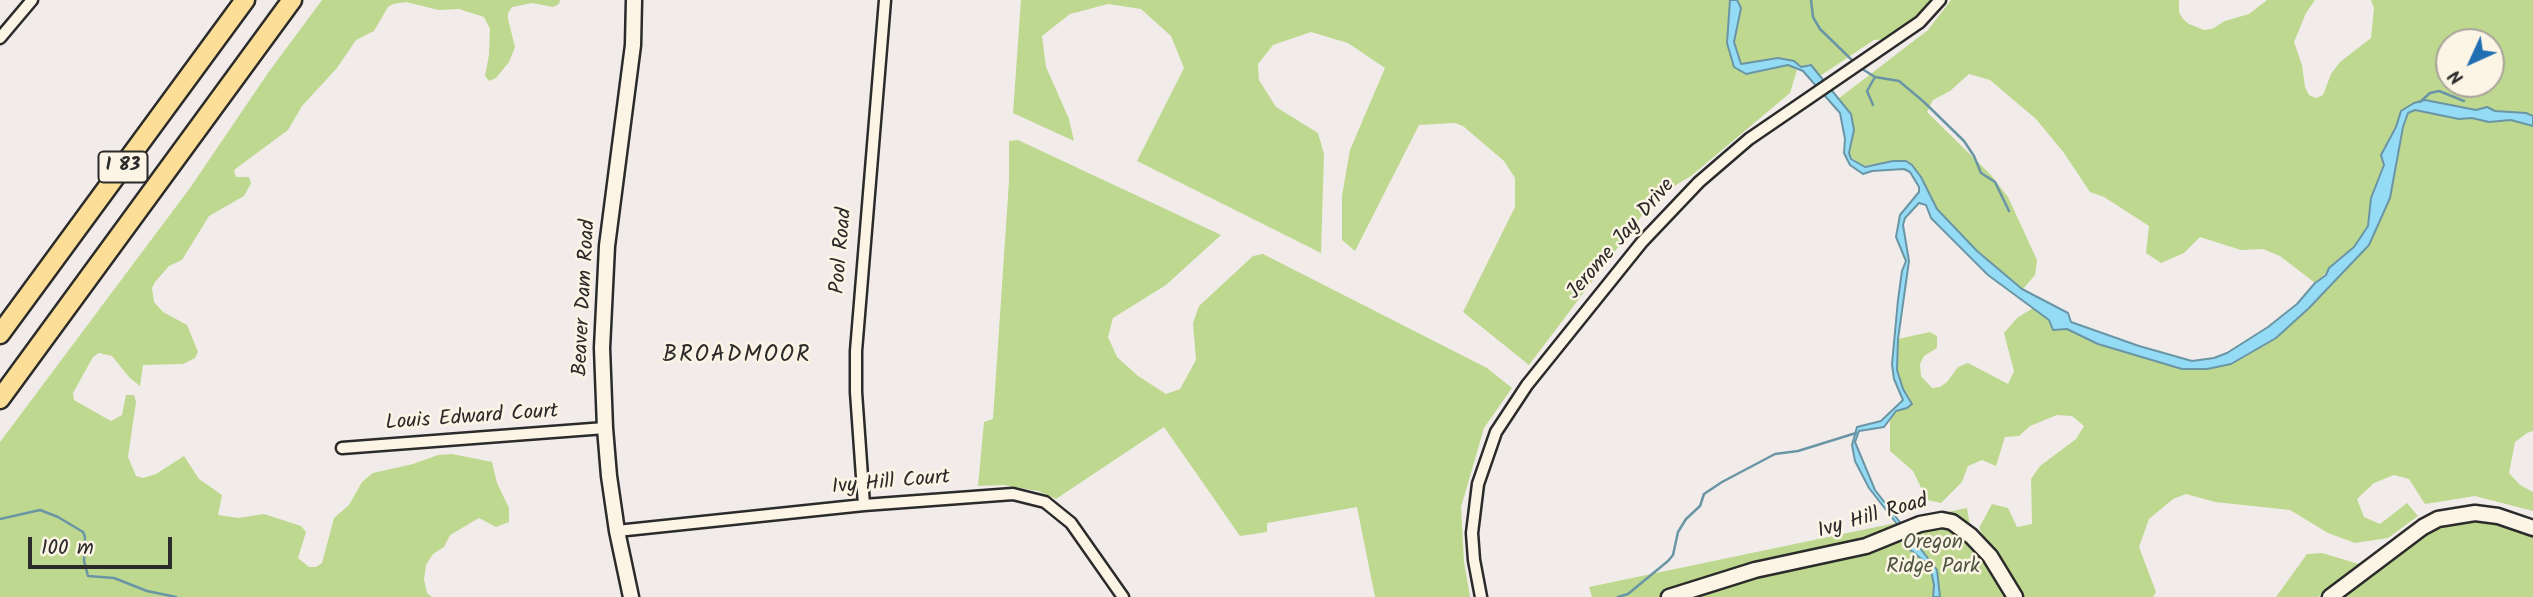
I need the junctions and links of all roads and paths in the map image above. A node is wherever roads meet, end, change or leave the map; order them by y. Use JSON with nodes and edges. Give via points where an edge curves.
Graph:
{"nodes":[{"id":1,"x":33,"y":0,"type":"edge"},
{"id":2,"x":245,"y":0,"type":"edge"},
{"id":3,"x":292,"y":0,"type":"edge"},
{"id":4,"x":634,"y":0,"type":"edge"},
{"id":5,"x":884,"y":0,"type":"edge"},
{"id":6,"x":1940,"y":0,"type":"edge"},
{"id":7,"x":0,"y":38,"type":"edge"},
{"id":8,"x":0,"y":334,"type":"edge"},
{"id":9,"x":0,"y":399,"type":"edge"},
{"id":10,"x":605,"y":428,"type":"junction"},
{"id":11,"x":342,"y":448,"type":"dead end"},
{"id":12,"x":864,"y":505,"type":"junction"},
{"id":13,"x":2533,"y":527,"type":"edge"},
{"id":14,"x":617,"y":531,"type":"junction"},
{"id":15,"x":631,"y":597,"type":"edge"},
{"id":16,"x":1124,"y":597,"type":"edge"},
{"id":17,"x":1481,"y":597,"type":"edge"},
{"id":18,"x":1669,"y":597,"type":"edge"},
{"id":19,"x":2015,"y":597,"type":"edge"},
{"id":20,"x":2330,"y":597,"type":"edge"}],
"edges":[{"from":1,"to":7,"type":"street"},
{"from":2,"to":8,"type":"highway","number":"I 83"},
{"from":3,"to":9,"type":"highway","number":"I 83"},
{"from":4,"to":10,"type":"street","name":"Beaver Dam Road","via":[[633,45],[607,246],[602,348]]},
{"from":5,"to":12,"type":"street","name":"Pool Road","via":[[856,351]]},
{"from":6,"to":17,"type":"street","name":"Jerome Jay Drive","via":[[1920,22],[1749,139],[1699,182],[1527,385],[1486,457],[1474,510],[1474,560]]},
{"from":10,"to":11,"type":"street","name":"Louis Edward Court"},
{"from":10,"to":14,"type":"street","name":"Beaver Dam Road"},
{"from":12,"to":14,"type":"street","name":"Ivy Hill Court"},
{"from":12,"to":16,"type":"street","name":"Ivy Hill Court","via":[[996,494],[1029,496],[1045,502],[1071,523]]},
{"from":13,"to":20,"type":"street","via":[[2476,513],[2438,519]]},
{"from":14,"to":15,"type":"street","name":"Beaver Dam Road"},
{"from":18,"to":19,"type":"street","name":"Ivy Hill Road","via":[[1755,570],[1866,546],[1942,520],[1961,528],[1990,556]]}]}
